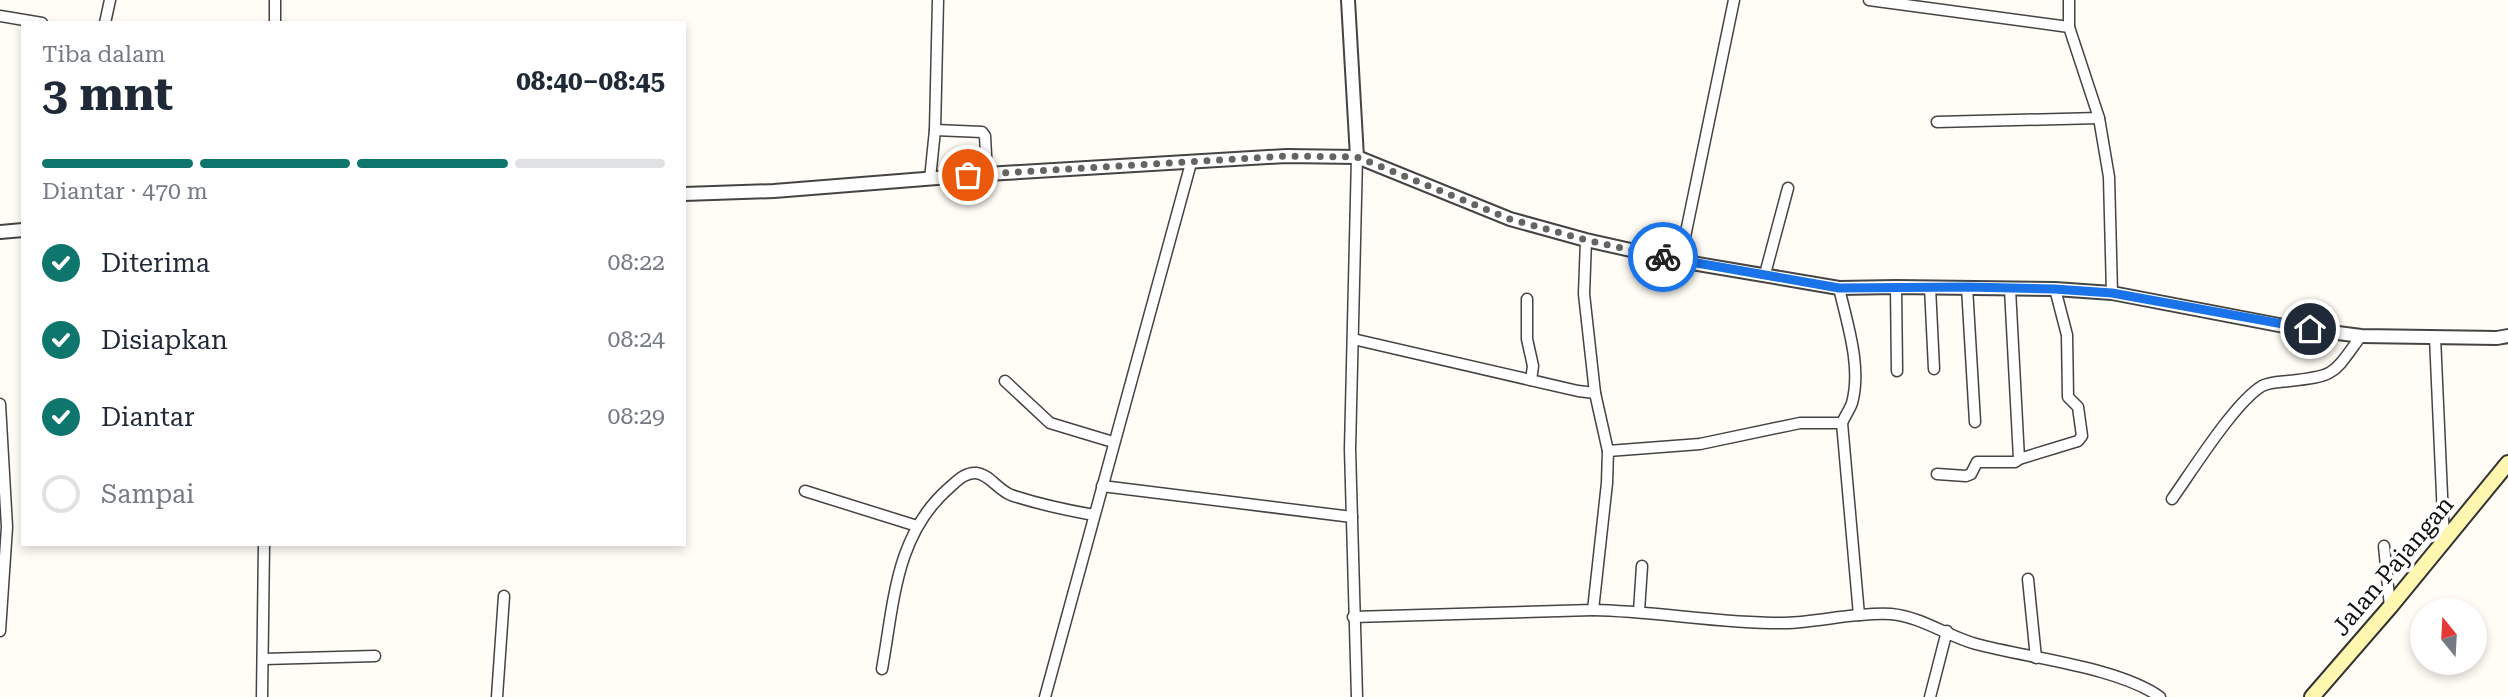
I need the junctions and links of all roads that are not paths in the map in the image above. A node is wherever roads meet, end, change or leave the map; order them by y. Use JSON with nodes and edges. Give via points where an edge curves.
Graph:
{"nodes":[{"id":1,"x":110,"y":0,"type":"edge"},
{"id":2,"x":275,"y":0,"type":"edge"},
{"id":3,"x":938,"y":0,"type":"edge"},
{"id":4,"x":1348,"y":0,"type":"edge"},
{"id":5,"x":1734,"y":0,"type":"edge"},
{"id":6,"x":1869,"y":0,"type":"edge"},
{"id":7,"x":2069,"y":0,"type":"edge"},
{"id":8,"x":0,"y":16,"type":"edge"},
{"id":9,"x":30,"y":21,"type":"edge"},
{"id":10,"x":105,"y":21,"type":"edge"},
{"id":11,"x":275,"y":21,"type":"edge"},
{"id":12,"x":2069,"y":27,"type":"junction"},
{"id":13,"x":2099,"y":118,"type":"junction"},
{"id":14,"x":1937,"y":122,"type":"dead end"},
{"id":15,"x":935,"y":130,"type":"junction"},
{"id":16,"x":1357,"y":157,"type":"junction"},
{"id":17,"x":1191,"y":163,"type":"junction"},
{"id":18,"x":987,"y":174,"type":"junction"},
{"id":19,"x":930,"y":179,"type":"junction"},
{"id":20,"x":1788,"y":188,"type":"dead end"},
{"id":21,"x":686,"y":194,"type":"edge"},
{"id":22,"x":21,"y":230,"type":"edge"},
{"id":23,"x":0,"y":232,"type":"edge"},
{"id":24,"x":1586,"y":240,"type":"junction"},
{"id":25,"x":1680,"y":261,"type":"junction"},
{"id":26,"x":1765,"y":274,"type":"junction"},
{"id":27,"x":1896,"y":287,"type":"junction"},
{"id":28,"x":1930,"y":287,"type":"junction"},
{"id":29,"x":1967,"y":287,"type":"junction"},
{"id":30,"x":1839,"y":288,"type":"junction"},
{"id":31,"x":2010,"y":289,"type":"junction"},
{"id":32,"x":2054,"y":289,"type":"junction"},
{"id":33,"x":2112,"y":293,"type":"junction"},
{"id":34,"x":1527,"y":299,"type":"dead end"},
{"id":35,"x":2361,"y":336,"type":"junction"},
{"id":36,"x":2508,"y":336,"type":"edge"},
{"id":37,"x":2435,"y":337,"type":"junction"},
{"id":38,"x":1353,"y":340,"type":"junction"},
{"id":39,"x":1934,"y":369,"type":"dead end"},
{"id":40,"x":1897,"y":372,"type":"dead end"},
{"id":41,"x":1531,"y":380,"type":"junction"},
{"id":42,"x":1005,"y":381,"type":"dead end"},
{"id":43,"x":1595,"y":393,"type":"junction"},
{"id":44,"x":0,"y":404,"type":"edge"},
{"id":45,"x":1842,"y":422,"type":"junction"},
{"id":46,"x":1975,"y":422,"type":"dead end"},
{"id":47,"x":1113,"y":442,"type":"junction"},
{"id":48,"x":1608,"y":451,"type":"junction"},
{"id":49,"x":2019,"y":459,"type":"junction"},
{"id":50,"x":2508,"y":463,"type":"edge"},
{"id":51,"x":1937,"y":474,"type":"dead end"},
{"id":52,"x":1102,"y":486,"type":"junction"},
{"id":53,"x":805,"y":491,"type":"dead end"},
{"id":54,"x":2172,"y":499,"type":"dead end"},
{"id":55,"x":1094,"y":515,"type":"junction"},
{"id":56,"x":1352,"y":517,"type":"junction"},
{"id":57,"x":917,"y":526,"type":"junction"},
{"id":58,"x":2445,"y":541,"type":"junction"},
{"id":59,"x":264,"y":546,"type":"edge"},
{"id":60,"x":2384,"y":546,"type":"dead end"},
{"id":61,"x":1642,"y":566,"type":"dead end"},
{"id":62,"x":2028,"y":579,"type":"dead end"},
{"id":63,"x":504,"y":596,"type":"dead end"},
{"id":64,"x":2390,"y":607,"type":"junction"},
{"id":65,"x":1593,"y":610,"type":"junction"},
{"id":66,"x":1639,"y":611,"type":"junction"},
{"id":67,"x":1859,"y":615,"type":"junction"},
{"id":68,"x":1353,"y":617,"type":"junction"},
{"id":69,"x":0,"y":631,"type":"edge"},
{"id":70,"x":1947,"y":631,"type":"junction"},
{"id":71,"x":375,"y":656,"type":"dead end"},
{"id":72,"x":2036,"y":658,"type":"junction"},
{"id":73,"x":264,"y":659,"type":"junction"},
{"id":74,"x":882,"y":669,"type":"dead end"},
{"id":75,"x":262,"y":697,"type":"edge"},
{"id":76,"x":497,"y":697,"type":"edge"},
{"id":77,"x":1045,"y":697,"type":"edge"},
{"id":78,"x":1357,"y":697,"type":"edge"},
{"id":79,"x":1930,"y":697,"type":"edge"},
{"id":80,"x":2160,"y":697,"type":"edge"},
{"id":81,"x":2312,"y":697,"type":"edge"}],
"edges":[{"from":1,"to":10,"type":"street"},
{"from":2,"to":11,"type":"street"},
{"from":3,"to":15,"type":"street"},
{"from":4,"to":16,"type":"street"},
{"from":5,"to":25,"type":"street"},
{"from":6,"to":12,"type":"street"},
{"from":7,"to":12,"type":"street"},
{"from":8,"to":9,"type":"street"},
{"from":12,"to":13,"type":"street"},
{"from":13,"to":14,"type":"street"},
{"from":13,"to":33,"type":"street","via":[[2109,177]]},
{"from":15,"to":18,"type":"street","via":[[982,132]]},
{"from":15,"to":19,"type":"street"},
{"from":16,"to":17,"type":"street","via":[[1286,156]]},
{"from":16,"to":24,"type":"street","via":[[1510,219]]},
{"from":16,"to":38,"type":"street"},
{"from":17,"to":18,"type":"street"},
{"from":17,"to":47,"type":"street"},
{"from":18,"to":19,"type":"street"},
{"from":19,"to":21,"type":"street"},
{"from":20,"to":26,"type":"street"},
{"from":22,"to":23,"type":"street"},
{"from":24,"to":25,"type":"street"},
{"from":24,"to":43,"type":"street","via":[[1584,294]]},
{"from":25,"to":26,"type":"street"},
{"from":26,"to":30,"type":"street"},
{"from":27,"to":28,"type":"street"},
{"from":27,"to":30,"type":"street"},
{"from":27,"to":40,"type":"street"},
{"from":28,"to":29,"type":"street"},
{"from":28,"to":39,"type":"street"},
{"from":29,"to":31,"type":"street"},
{"from":29,"to":46,"type":"street"},
{"from":30,"to":45,"type":"street","via":[[1854,385],[1852,404]]},
{"from":31,"to":32,"type":"street"},
{"from":31,"to":49,"type":"street"},
{"from":32,"to":33,"type":"street"},
{"from":32,"to":49,"type":"street","via":[[2067,335],[2068,397],[2078,407],[2082,436]]},
{"from":33,"to":35,"type":"street"},
{"from":34,"to":41,"type":"street"},
{"from":35,"to":37,"type":"street"},
{"from":35,"to":54,"type":"street","via":[[2339,368],[2320,378],[2270,383],[2256,391],[2234,413]]},
{"from":36,"to":37,"type":"street"},
{"from":37,"to":58,"type":"street"},
{"from":38,"to":41,"type":"street"},
{"from":38,"to":56,"type":"street"},
{"from":41,"to":43,"type":"street"},
{"from":42,"to":47,"type":"street","via":[[1050,424]]},
{"from":43,"to":48,"type":"street"},
{"from":44,"to":69,"type":"street","via":[[6,527]]},
{"from":45,"to":48,"type":"street","via":[[1800,423],[1700,444]]},
{"from":45,"to":67,"type":"street"},
{"from":47,"to":52,"type":"street"},
{"from":48,"to":65,"type":"street"},
{"from":49,"to":51,"type":"street","via":[[1978,462],[1966,476]]},
{"from":50,"to":58,"type":"main road","name":"Jalan Pajangan"},
{"from":52,"to":55,"type":"street"},
{"from":52,"to":56,"type":"street"},
{"from":53,"to":57,"type":"street"},
{"from":55,"to":57,"type":"street","via":[[1009,494],[979,472],[970,473],[940,495]]},
{"from":55,"to":77,"type":"street"},
{"from":56,"to":68,"type":"street"},
{"from":57,"to":74,"type":"street","via":[[903,556]]},
{"from":58,"to":64,"type":"main road","name":"Jalan Pajangan"},
{"from":59,"to":73,"type":"street"},
{"from":60,"to":64,"type":"street"},
{"from":61,"to":66,"type":"street"},
{"from":62,"to":72,"type":"street"},
{"from":63,"to":76,"type":"street"},
{"from":64,"to":81,"type":"main road","name":"Jalan Pajangan"},
{"from":65,"to":66,"type":"street"},
{"from":65,"to":68,"type":"street"},
{"from":66,"to":67,"type":"street","via":[[1783,623]]},
{"from":67,"to":70,"type":"street","via":[[1902,616]]},
{"from":68,"to":78,"type":"street"},
{"from":70,"to":72,"type":"street","via":[[1973,643]]},
{"from":70,"to":79,"type":"street"},
{"from":71,"to":73,"type":"street"},
{"from":72,"to":80,"type":"street","via":[[2138,685]]},
{"from":73,"to":75,"type":"street"}]}
